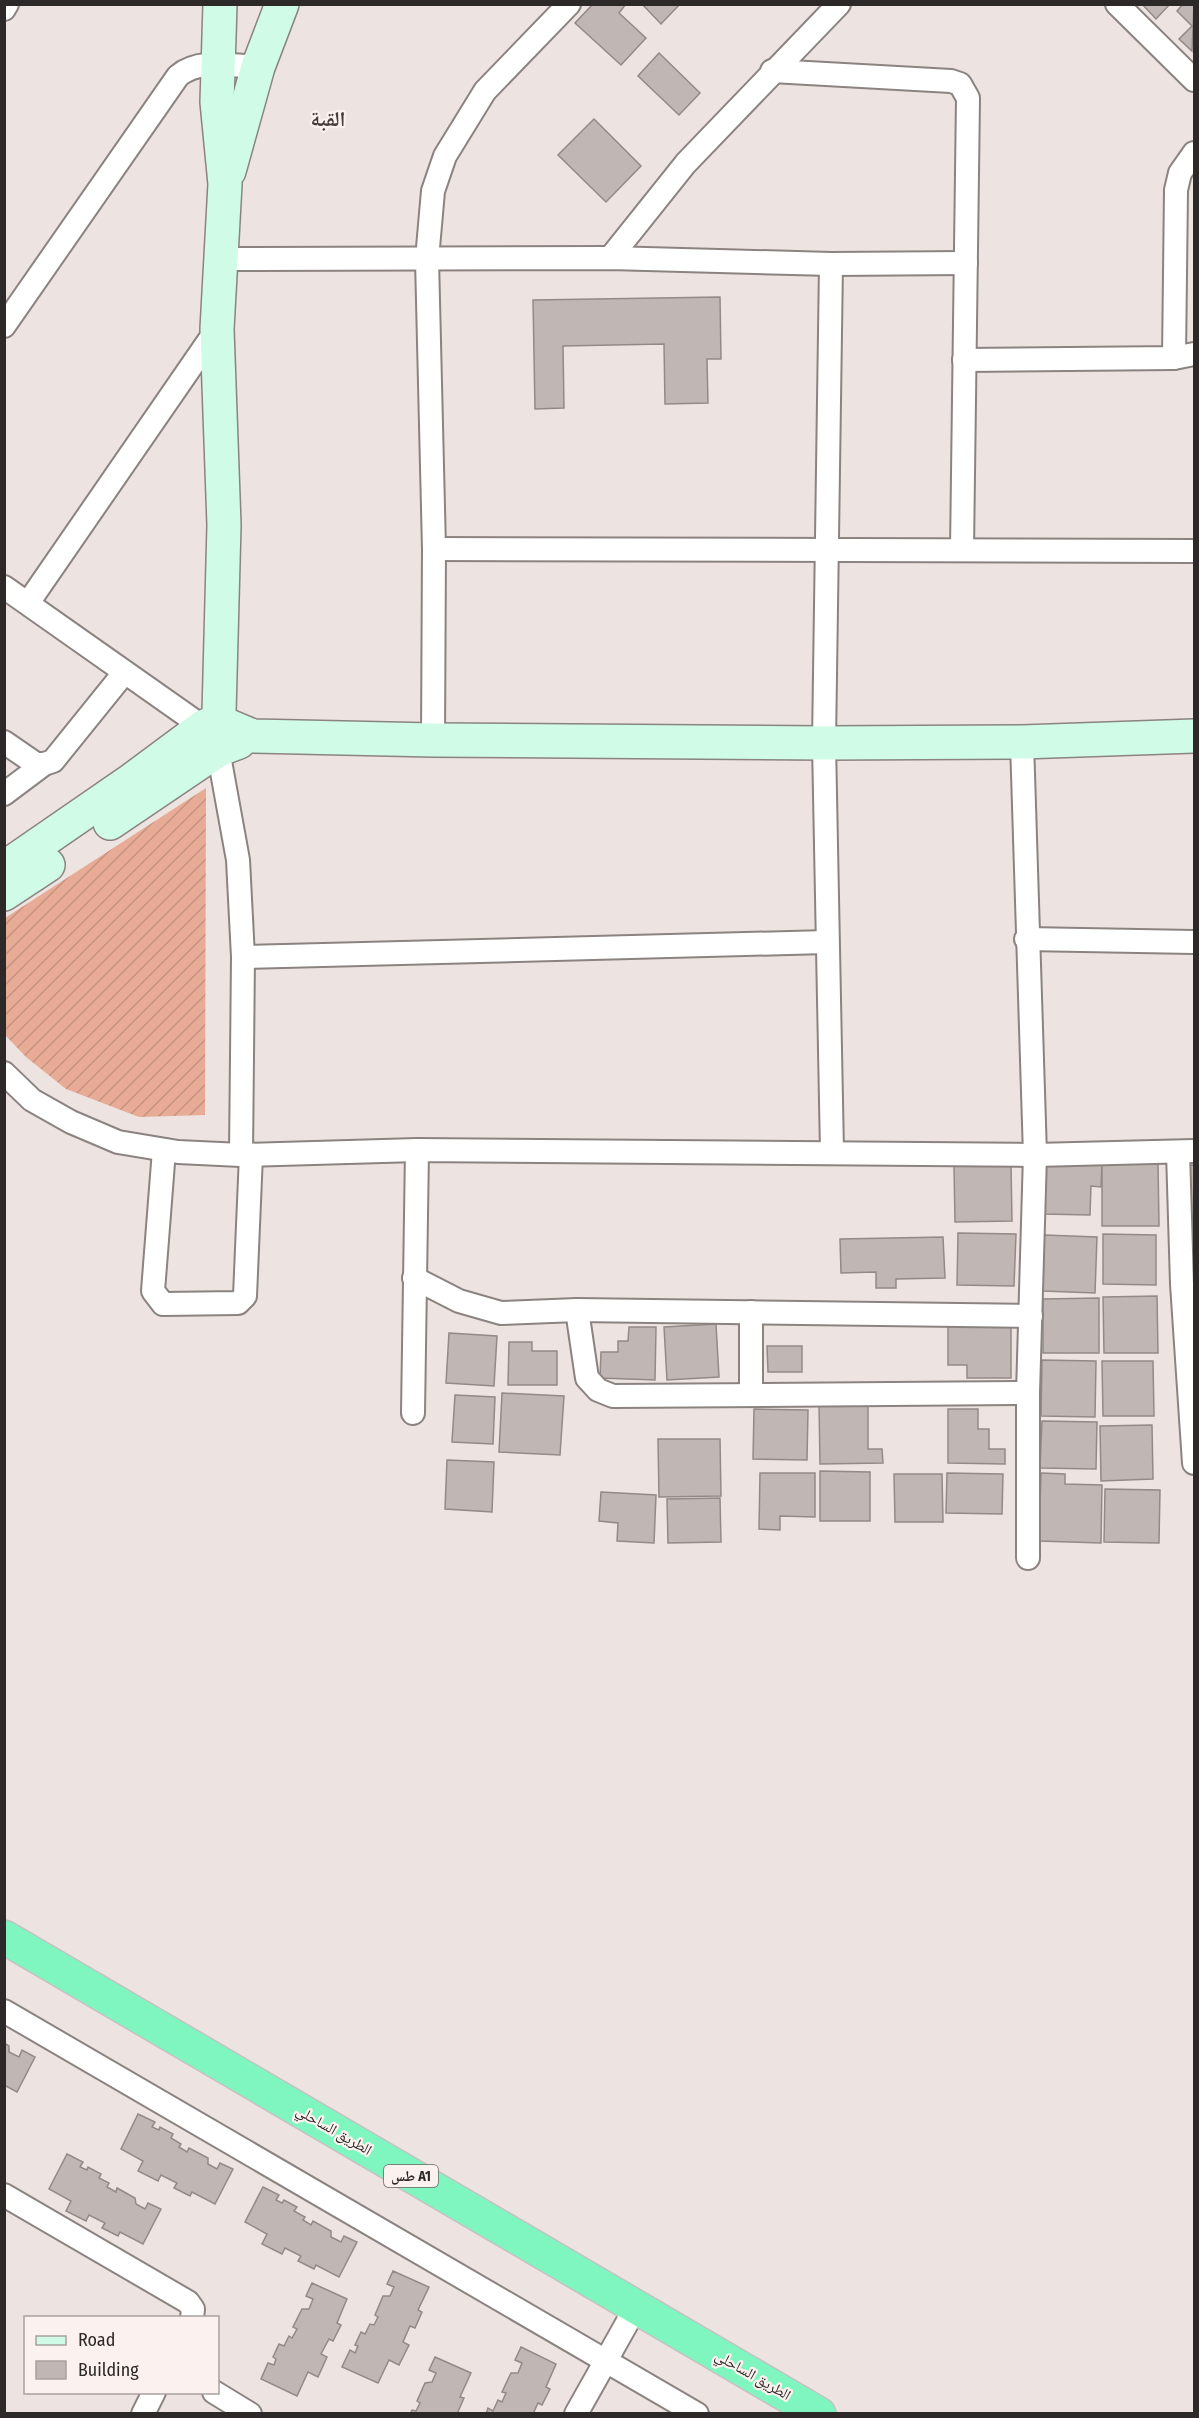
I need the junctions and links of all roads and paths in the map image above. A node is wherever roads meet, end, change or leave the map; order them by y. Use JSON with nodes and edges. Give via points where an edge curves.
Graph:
{"nodes":[{"id":1,"x":7,"y":4,"type":"edge"},
{"id":2,"x":220,"y":4,"type":"edge"},
{"id":3,"x":282,"y":4,"type":"edge"},
{"id":4,"x":569,"y":4,"type":"edge"},
{"id":5,"x":839,"y":4,"type":"edge"},
{"id":6,"x":1117,"y":4,"type":"edge"},
{"id":7,"x":4,"y":9,"type":"edge"},
{"id":8,"x":219,"y":65,"type":"junction"},
{"id":9,"x":258,"y":67,"type":"junction"},
{"id":10,"x":772,"y":71,"type":"junction"},
{"id":11,"x":1194,"y":80,"type":"edge"},
{"id":12,"x":1194,"y":153,"type":"edge"},
{"id":13,"x":225,"y":184,"type":"junction"},
{"id":14,"x":610,"y":258,"type":"junction"},
{"id":15,"x":220,"y":259,"type":"junction"},
{"id":16,"x":427,"y":259,"type":"junction"},
{"id":17,"x":966,"y":263,"type":"junction"},
{"id":18,"x":831,"y":264,"type":"junction"},
{"id":19,"x":4,"y":326,"type":"edge"},
{"id":20,"x":217,"y":329,"type":"junction"},
{"id":21,"x":1184,"y":356,"type":"edge"},
{"id":22,"x":964,"y":360,"type":"junction"},
{"id":23,"x":434,"y":549,"type":"junction"},
{"id":24,"x":826,"y":550,"type":"junction"},
{"id":25,"x":962,"y":550,"type":"junction"},
{"id":26,"x":1194,"y":551,"type":"edge"},
{"id":27,"x":4,"y":587,"type":"edge"},
{"id":28,"x":28,"y":603,"type":"junction"},
{"id":29,"x":124,"y":673,"type":"junction"},
{"id":30,"x":213,"y":733,"type":"junction"},
{"id":31,"x":1194,"y":736,"type":"edge"},
{"id":32,"x":433,"y":740,"type":"junction"},
{"id":33,"x":4,"y":742,"type":"edge"},
{"id":34,"x":1022,"y":742,"type":"junction"},
{"id":35,"x":824,"y":743,"type":"junction"},
{"id":36,"x":44,"y":764,"type":"junction"},
{"id":37,"x":4,"y":794,"type":"edge"},
{"id":38,"x":4,"y":868,"type":"edge"},
{"id":39,"x":4,"y":894,"type":"edge"},
{"id":40,"x":1026,"y":939,"type":"junction"},
{"id":41,"x":827,"y":942,"type":"junction"},
{"id":42,"x":1194,"y":942,"type":"edge"},
{"id":43,"x":243,"y":957,"type":"junction"},
{"id":44,"x":4,"y":1073,"type":"edge"},
{"id":45,"x":164,"y":1150,"type":"junction"},
{"id":46,"x":417,"y":1150,"type":"junction"},
{"id":47,"x":1186,"y":1151,"type":"edge"},
{"id":48,"x":832,"y":1152,"type":"junction"},
{"id":49,"x":246,"y":1155,"type":"junction"},
{"id":50,"x":1035,"y":1155,"type":"junction"},
{"id":51,"x":414,"y":1278,"type":"junction"},
{"id":52,"x":577,"y":1310,"type":"junction"},
{"id":53,"x":751,"y":1312,"type":"junction"},
{"id":54,"x":1031,"y":1316,"type":"junction"},
{"id":55,"x":1190,"y":1321,"type":"edge"},
{"id":56,"x":1028,"y":1393,"type":"junction"},
{"id":57,"x":751,"y":1395,"type":"junction"},
{"id":58,"x":413,"y":1413,"type":"dead end"},
{"id":59,"x":1194,"y":1462,"type":"edge"},
{"id":60,"x":1028,"y":1558,"type":"dead end"},
{"id":61,"x":4,"y":1937,"type":"edge"},
{"id":62,"x":4,"y":2011,"type":"edge"},
{"id":63,"x":4,"y":2195,"type":"edge"},
{"id":64,"x":636,"y":2307,"type":"junction"},
{"id":65,"x":192,"y":2316,"type":"edge"},
{"id":66,"x":606,"y":2360,"type":"junction"},
{"id":67,"x":153,"y":2394,"type":"edge"},
{"id":68,"x":217,"y":2394,"type":"edge"},
{"id":69,"x":142,"y":2414,"type":"edge"},
{"id":70,"x":250,"y":2414,"type":"edge"},
{"id":71,"x":576,"y":2414,"type":"edge"},
{"id":72,"x":697,"y":2414,"type":"edge"},
{"id":73,"x":819,"y":2414,"type":"edge"}],
"edges":[{"from":1,"to":7,"type":"street"},
{"from":2,"to":8,"type":"main road"},
{"from":3,"to":9,"type":"main road"},
{"from":4,"to":16,"type":"street","via":[[485,92],[461,126],[433,190]]},
{"from":5,"to":10,"type":"street"},
{"from":6,"to":11,"type":"street"},
{"from":8,"to":9,"type":"street"},
{"from":8,"to":13,"type":"main road","via":[[217,102]]},
{"from":8,"to":19,"type":"street","via":[[194,67],[178,76]]},
{"from":9,"to":13,"type":"main road"},
{"from":10,"to":14,"type":"street","via":[[686,163]]},
{"from":10,"to":17,"type":"street","via":[[960,84],[968,98]]},
{"from":12,"to":21,"type":"street","via":[[1180,173],[1176,190]]},
{"from":13,"to":15,"type":"main road"},
{"from":14,"to":16,"type":"street"},
{"from":14,"to":18,"type":"street"},
{"from":15,"to":16,"type":"street"},
{"from":15,"to":20,"type":"main road"},
{"from":16,"to":23,"type":"street"},
{"from":17,"to":18,"type":"street"},
{"from":17,"to":22,"type":"street"},
{"from":18,"to":24,"type":"street"},
{"from":20,"to":28,"type":"street"},
{"from":20,"to":30,"type":"main road","via":[[224,525]]},
{"from":21,"to":22,"type":"street"},
{"from":22,"to":25,"type":"street"},
{"from":23,"to":24,"type":"street"},
{"from":23,"to":32,"type":"street"},
{"from":24,"to":25,"type":"street"},
{"from":24,"to":35,"type":"street"},
{"from":25,"to":26,"type":"street"},
{"from":27,"to":28,"type":"street"},
{"from":28,"to":29,"type":"street"},
{"from":29,"to":30,"type":"street"},
{"from":29,"to":36,"type":"street","via":[[62,752]]},
{"from":30,"to":32,"type":"main road"},
{"from":30,"to":38,"type":"main road","via":[[133,779]]},
{"from":30,"to":39,"type":"main road"},
{"from":30,"to":43,"type":"street","via":[[238,860]]},
{"from":31,"to":34,"type":"main road"},
{"from":32,"to":35,"type":"main road"},
{"from":33,"to":36,"type":"street","via":[[36,764]]},
{"from":34,"to":35,"type":"main road"},
{"from":34,"to":40,"type":"street"},
{"from":35,"to":41,"type":"street"},
{"from":36,"to":37,"type":"street"},
{"from":40,"to":42,"type":"street"},
{"from":40,"to":50,"type":"street"},
{"from":41,"to":43,"type":"street"},
{"from":41,"to":48,"type":"street"},
{"from":43,"to":49,"type":"street"},
{"from":44,"to":45,"type":"street","via":[[32,1100],[71,1122],[118,1142]]},
{"from":45,"to":49,"type":"street"},
{"from":45,"to":49,"type":"street","via":[[153,1291],[163,1304],[238,1303],[245,1296]]},
{"from":46,"to":48,"type":"street"},
{"from":46,"to":49,"type":"street"},
{"from":46,"to":51,"type":"street"},
{"from":47,"to":50,"type":"street"},
{"from":47,"to":55,"type":"street"},
{"from":48,"to":50,"type":"street"},
{"from":50,"to":54,"type":"street"},
{"from":51,"to":52,"type":"street","via":[[459,1301],[501,1313]]},
{"from":51,"to":58,"type":"street"},
{"from":52,"to":53,"type":"street"},
{"from":52,"to":57,"type":"street","via":[[587,1378],[598,1390],[613,1396]]},
{"from":53,"to":54,"type":"street"},
{"from":53,"to":57,"type":"street"},
{"from":54,"to":56,"type":"street"},
{"from":55,"to":59,"type":"street"},
{"from":56,"to":57,"type":"street"},
{"from":56,"to":60,"type":"street"},
{"from":61,"to":64,"type":"highway","name":"الطريق الساحلي","number":"طس A1"},
{"from":62,"to":66,"type":"street"},
{"from":63,"to":65,"type":"street","via":[[188,2302]]},
{"from":64,"to":66,"type":"street"},
{"from":64,"to":73,"type":"highway","name":"الطريق الساحلي","number":"طس A1"},
{"from":66,"to":71,"type":"street"},
{"from":66,"to":72,"type":"street"},
{"from":67,"to":69,"type":"street"},
{"from":68,"to":70,"type":"street"}]}
